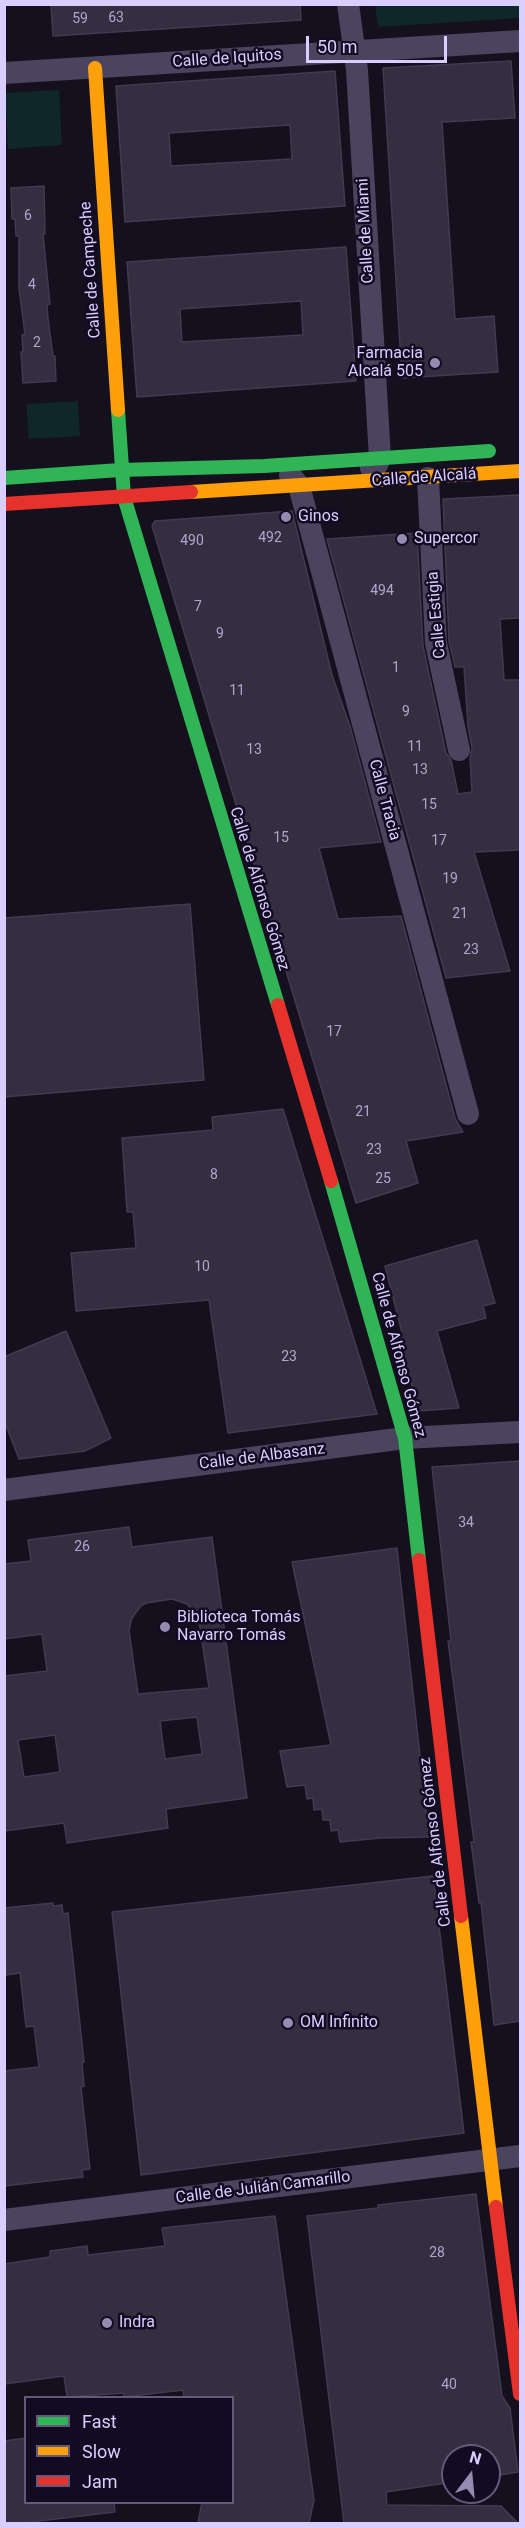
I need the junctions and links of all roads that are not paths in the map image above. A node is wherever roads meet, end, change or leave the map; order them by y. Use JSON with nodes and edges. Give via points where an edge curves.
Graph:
{"nodes":[{"id":1,"x":348,"y":4,"type":"edge"},
{"id":2,"x":520,"y":41,"type":"edge"},
{"id":3,"x":355,"y":50,"type":"junction"},
{"id":4,"x":95,"y":68,"type":"junction"},
{"id":5,"x":4,"y":73,"type":"edge"},
{"id":6,"x":509,"y":450,"type":"dead end"},
{"id":7,"x":380,"y":458,"type":"junction"},
{"id":8,"x":278,"y":465,"type":"junction"},
{"id":9,"x":204,"y":468,"type":"junction"},
{"id":10,"x":120,"y":471,"type":"junction"},
{"id":11,"x":520,"y":471,"type":"edge"},
{"id":12,"x":4,"y":478,"type":"edge"},
{"id":13,"x":428,"y":478,"type":"junction"},
{"id":14,"x":328,"y":485,"type":"junction"},
{"id":15,"x":299,"y":486,"type":"junction"},
{"id":16,"x":124,"y":498,"type":"junction"},
{"id":17,"x":4,"y":504,"type":"edge"},
{"id":18,"x":459,"y":750,"type":"dead end"},
{"id":19,"x":468,"y":1114,"type":"dead end"},
{"id":20,"x":520,"y":1432,"type":"edge"},
{"id":21,"x":405,"y":1438,"type":"junction"},
{"id":22,"x":4,"y":1490,"type":"edge"},
{"id":23,"x":520,"y":2156,"type":"edge"},
{"id":24,"x":490,"y":2159,"type":"junction"},
{"id":25,"x":4,"y":2220,"type":"edge"},
{"id":26,"x":520,"y":2394,"type":"edge"}],
"edges":[{"from":1,"to":3,"type":"street","name":"Calle de Miami"},
{"from":2,"to":3,"type":"street","name":"Calle de Iquitos"},
{"from":3,"to":4,"type":"street","name":"Calle de Iquitos"},
{"from":3,"to":7,"type":"street","name":"Calle de Miami"},
{"from":4,"to":5,"type":"street","name":"Calle de Iquitos"},
{"from":4,"to":10,"type":"street","name":"Calle de Campeche"},
{"from":6,"to":7,"type":"street","name":"Calle de Alcalá"},
{"from":7,"to":8,"type":"street","name":"Calle de Alcalá"},
{"from":7,"to":14,"type":"street","name":"Calle de Alcalá","via":[[377,465],[348,471]]},
{"from":8,"to":9,"type":"street","name":"Calle de Alcalá"},
{"from":8,"to":15,"type":"street"},
{"from":9,"to":10,"type":"street","name":"Calle de Alcalá"},
{"from":9,"to":16,"type":"street","name":"Calle de Alcalá","via":[[183,479],[157,482]]},
{"from":10,"to":12,"type":"street","name":"Calle de Alcalá"},
{"from":10,"to":16,"type":"street"},
{"from":11,"to":13,"type":"street","name":"Calle de Alcalá"},
{"from":13,"to":14,"type":"street","name":"Calle de Alcalá"},
{"from":13,"to":18,"type":"street","name":"Calle Estigia","via":[[436,643]]},
{"from":14,"to":15,"type":"street","name":"Calle de Alcalá"},
{"from":15,"to":16,"type":"street","name":"Calle de Alcalá"},
{"from":15,"to":19,"type":"street","name":"Calle Tracia"},
{"from":16,"to":17,"type":"street","name":"Calle de Alcalá"},
{"from":16,"to":21,"type":"street","name":"Calle de Alfonso Gómez"},
{"from":20,"to":21,"type":"street","name":"Calle de Albasanz"},
{"from":21,"to":22,"type":"street","name":"Calle de Albasanz"},
{"from":21,"to":24,"type":"street","name":"Calle de Alfonso Gómez"},
{"from":23,"to":24,"type":"street","name":"Calle de Julián Camarillo"},
{"from":24,"to":25,"type":"street","name":"Calle de Julián Camarillo"},
{"from":24,"to":26,"type":"street","name":"Calle de Alfonso Gómez"}]}
